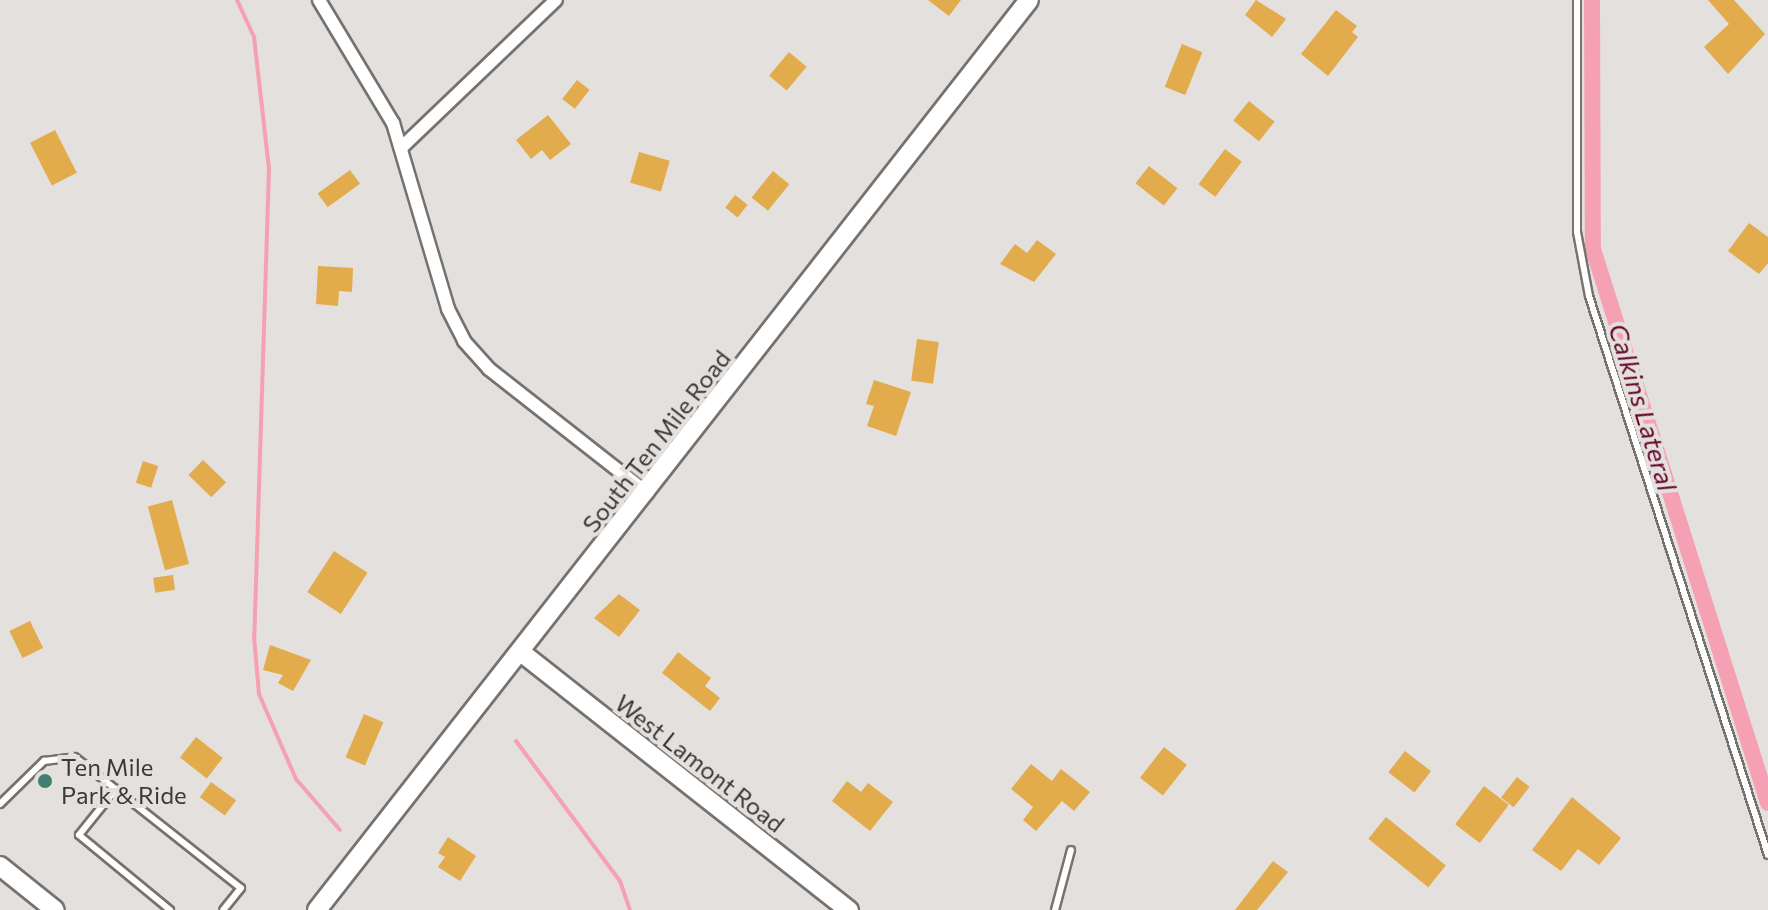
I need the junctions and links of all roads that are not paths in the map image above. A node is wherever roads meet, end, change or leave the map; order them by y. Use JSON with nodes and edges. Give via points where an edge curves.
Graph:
{"nodes":[{"id":1,"x":319,"y":0,"type":"edge"},
{"id":2,"x":556,"y":0,"type":"edge"},
{"id":3,"x":1029,"y":0,"type":"edge"},
{"id":4,"x":1577,"y":0,"type":"edge"},
{"id":5,"x":401,"y":148,"type":"junction"},
{"id":6,"x":647,"y":493,"type":"junction"},
{"id":7,"x":522,"y":653,"type":"junction"},
{"id":8,"x":116,"y":789,"type":"junction"},
{"id":9,"x":0,"y":804,"type":"edge"},
{"id":10,"x":1071,"y":850,"type":"dead end"},
{"id":11,"x":1768,"y":855,"type":"edge"},
{"id":12,"x":0,"y":866,"type":"edge"},
{"id":13,"x":55,"y":910,"type":"edge"},
{"id":14,"x":170,"y":910,"type":"edge"},
{"id":15,"x":223,"y":910,"type":"edge"},
{"id":16,"x":317,"y":910,"type":"edge"},
{"id":17,"x":849,"y":910,"type":"edge"},
{"id":18,"x":1055,"y":910,"type":"edge"}],
"edges":[{"from":1,"to":5,"type":"street","via":[[384,106]]},
{"from":2,"to":5,"type":"street"},
{"from":3,"to":6,"type":"main road","name":"South Ten Mile Road"},
{"from":4,"to":11,"type":"lane","via":[[1577,232],[1589,296]]},
{"from":5,"to":6,"type":"street","via":[[448,309],[464,341],[489,369]]},
{"from":6,"to":7,"type":"main road","name":"South Ten Mile Road"},
{"from":7,"to":16,"type":"main road","name":"South Ten Mile Road"},
{"from":7,"to":17,"type":"main road","name":"West Lamont Road"},
{"from":8,"to":9,"type":"lane","via":[[75,757],[44,761]]},
{"from":8,"to":14,"type":"lane","via":[[79,835]]},
{"from":8,"to":15,"type":"lane","via":[[241,888]]},
{"from":10,"to":18,"type":"lane"},
{"from":12,"to":13,"type":"main road"}]}
